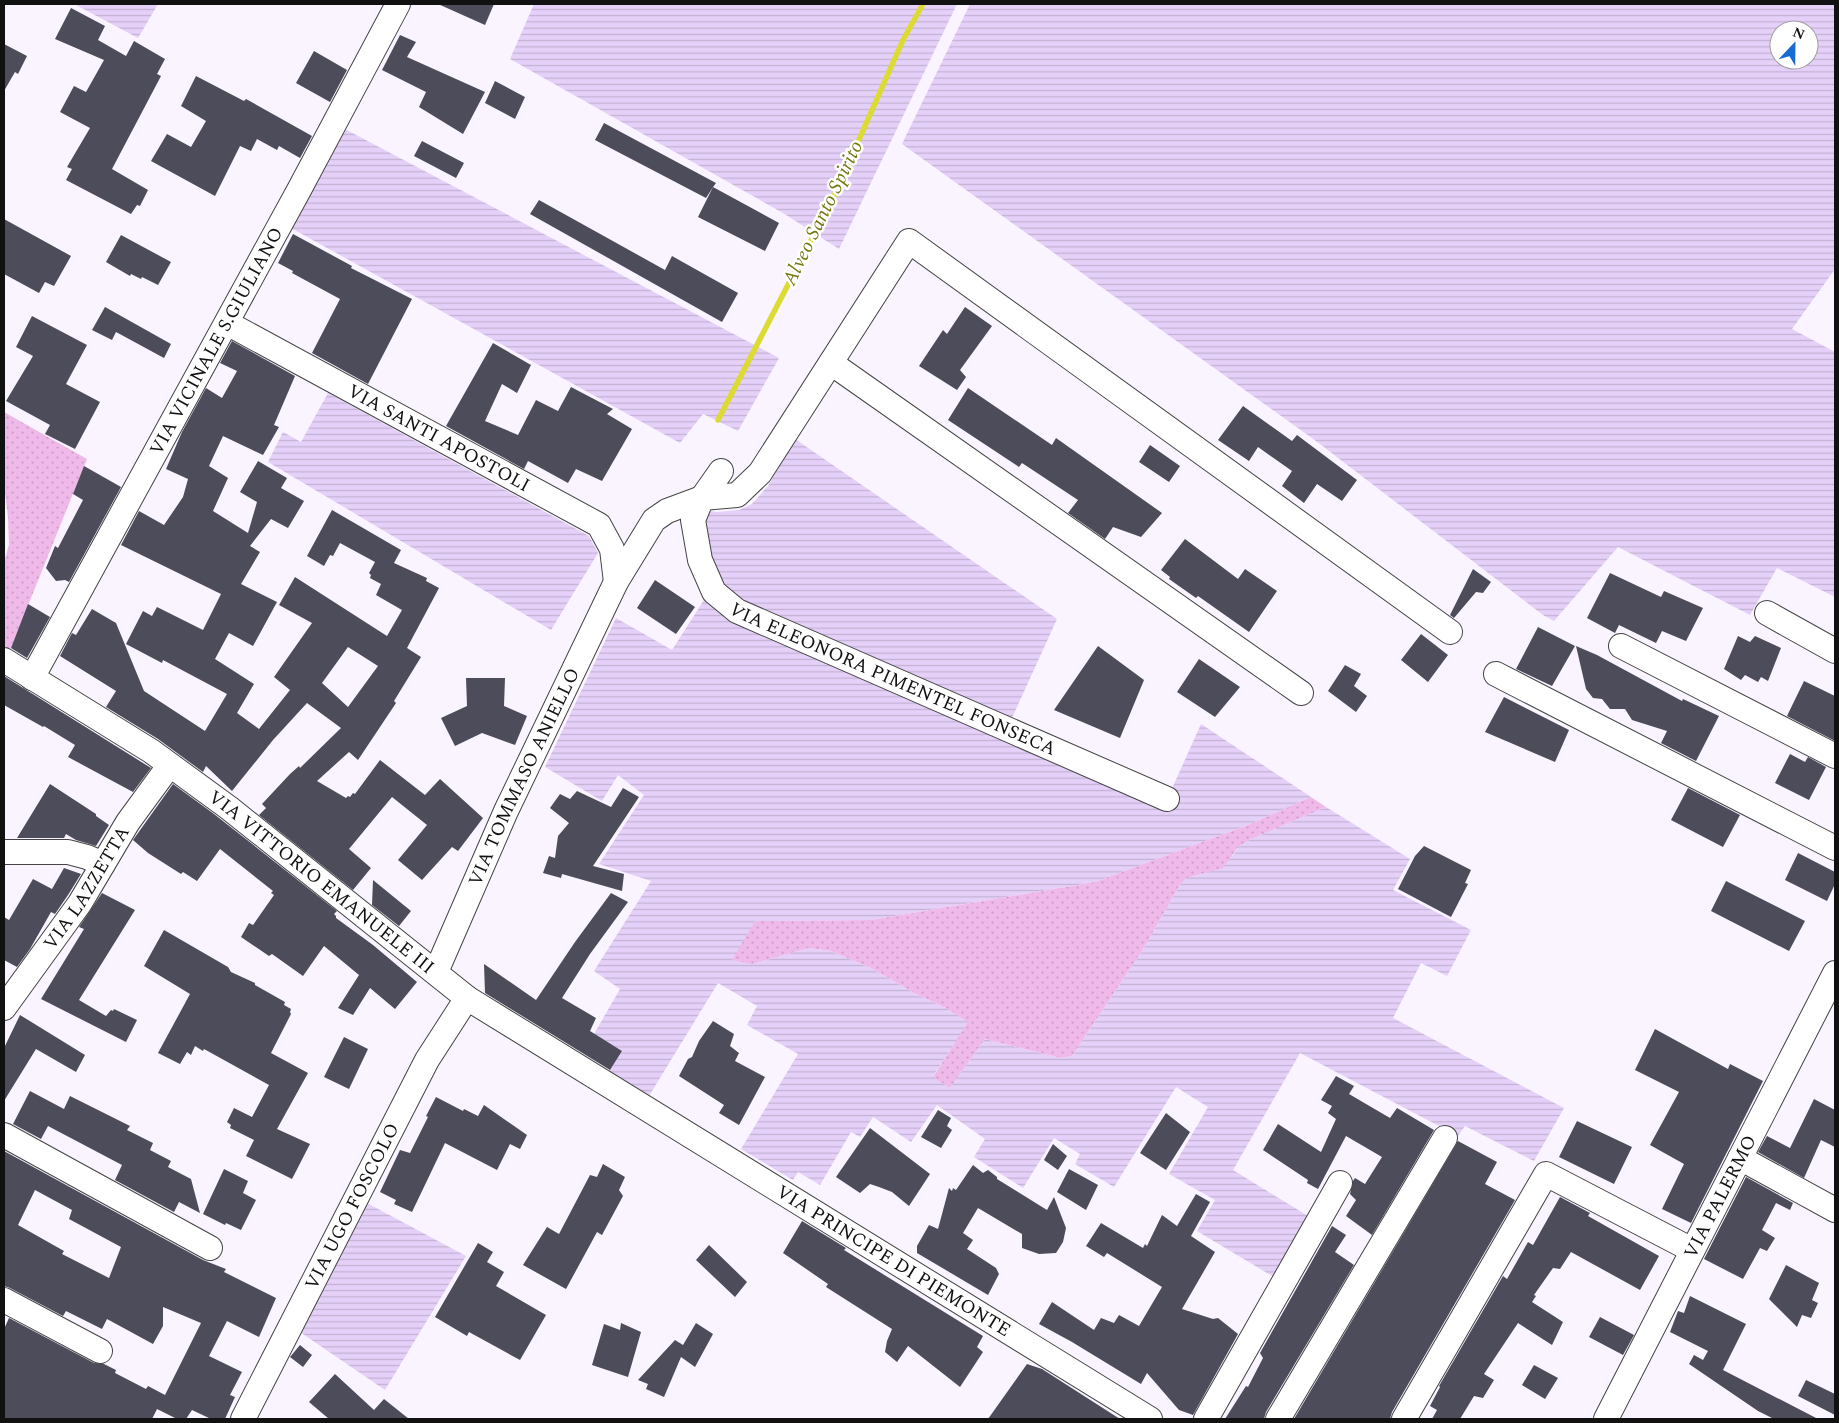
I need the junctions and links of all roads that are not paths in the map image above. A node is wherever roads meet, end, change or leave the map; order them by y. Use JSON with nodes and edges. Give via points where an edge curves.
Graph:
{"nodes":[{"id":1,"x":398,"y":4,"type":"edge"},
{"id":2,"x":226,"y":323,"type":"junction"},
{"id":3,"x":831,"y":363,"type":"junction"},
{"id":4,"x":721,"y":470,"type":"dead end"},
{"id":5,"x":702,"y":498,"type":"junction"},
{"id":6,"x":616,"y":582,"type":"junction"},
{"id":7,"x":1767,"y":613,"type":"dead end"},
{"id":8,"x":1450,"y":632,"type":"dead end"},
{"id":9,"x":1621,"y":646,"type":"dead end"},
{"id":10,"x":1835,"y":650,"type":"edge"},
{"id":11,"x":4,"y":660,"type":"edge"},
{"id":12,"x":1496,"y":674,"type":"dead end"},
{"id":13,"x":32,"y":678,"type":"junction"},
{"id":14,"x":1301,"y":693,"type":"dead end"},
{"id":15,"x":1835,"y":756,"type":"edge"},
{"id":16,"x":169,"y":766,"type":"junction"},
{"id":17,"x":1167,"y":799,"type":"dead end"},
{"id":18,"x":1835,"y":848,"type":"edge"},
{"id":19,"x":4,"y":852,"type":"edge"},
{"id":20,"x":102,"y":864,"type":"junction"},
{"id":21,"x":436,"y":972,"type":"junction"},
{"id":22,"x":1835,"y":973,"type":"edge"},
{"id":23,"x":467,"y":998,"type":"junction"},
{"id":24,"x":4,"y":1008,"type":"edge"},
{"id":25,"x":638,"y":1104,"type":"joint"},
{"id":26,"x":4,"y":1134,"type":"edge"},
{"id":27,"x":1445,"y":1138,"type":"dead end"},
{"id":28,"x":1740,"y":1158,"type":"junction"},
{"id":29,"x":1340,"y":1183,"type":"dead end"},
{"id":30,"x":1835,"y":1210,"type":"edge"},
{"id":31,"x":210,"y":1248,"type":"dead end"},
{"id":32,"x":1692,"y":1250,"type":"junction"},
{"id":33,"x":4,"y":1300,"type":"edge"},
{"id":34,"x":100,"y":1351,"type":"dead end"},
{"id":35,"x":244,"y":1419,"type":"edge"},
{"id":36,"x":1150,"y":1419,"type":"edge"},
{"id":37,"x":1206,"y":1419,"type":"edge"},
{"id":38,"x":1278,"y":1419,"type":"edge"},
{"id":39,"x":1404,"y":1419,"type":"edge"},
{"id":40,"x":1606,"y":1419,"type":"edge"}],
"edges":[{"from":1,"to":2,"type":"street","name":"VIA VICINALE S.GIULIANO"},
{"from":2,"to":6,"type":"street","name":"VIA SANTI APOSTOLI","via":[[599,525],[612,549]]},
{"from":2,"to":13,"type":"street","name":"VIA VICINALE S.GIULIANO"},
{"from":3,"to":5,"type":"street","name":"VIA TOMMASO ANIELLO","via":[[760,473],[737,495]]},
{"from":3,"to":8,"type":"street","name":"VIA TOMMASO ANIELLO","via":[[909,241]]},
{"from":3,"to":14,"type":"street"},
{"from":4,"to":5,"type":"street","name":"VIA ELEONORA PIMENTEL FONSECA"},
{"from":5,"to":6,"type":"street","name":"VIA TOMMASO ANIELLO","via":[[654,520]]},
{"from":5,"to":17,"type":"street","name":"VIA ELEONORA PIMENTEL FONSECA","via":[[693,520],[700,560],[714,592],[737,611]]},
{"from":6,"to":21,"type":"street","name":"VIA TOMMASO ANIELLO","via":[[506,812]]},
{"from":7,"to":10,"type":"street"},
{"from":9,"to":15,"type":"street"},
{"from":11,"to":13,"type":"street","name":"VIA VITTORIO EMANUELE III"},
{"from":12,"to":18,"type":"street"},
{"from":13,"to":16,"type":"street","name":"VIA VITTORIO EMANUELE III","via":[[151,750]]},
{"from":16,"to":20,"type":"street","name":"VIA LAZZETTA"},
{"from":16,"to":21,"type":"street","name":"VIA VITTORIO EMANUELE III","via":[[229,808]]},
{"from":19,"to":20,"type":"street","via":[[68,852]]},
{"from":20,"to":24,"type":"street","name":"VIA LAZZETTA","via":[[80,903]]},
{"from":21,"to":23,"type":"street","name":"VIA VITTORIO EMANUELE III"},
{"from":22,"to":28,"type":"street","name":"VIA PALERMO"},
{"from":23,"to":25,"type":"street","name":"VIA VITTORIO EMANUELE III"},
{"from":23,"to":35,"type":"street","name":"VIA UGO FOSCOLO","via":[[427,1060]]},
{"from":25,"to":36,"type":"street","name":"VIA PRINCIPE DI PIEMONTE"},
{"from":26,"to":31,"type":"street"},
{"from":27,"to":38,"type":"street"},
{"from":28,"to":30,"type":"street"},
{"from":28,"to":32,"type":"street","name":"VIA PALERMO"},
{"from":29,"to":37,"type":"street"},
{"from":32,"to":39,"type":"street","via":[[1546,1174]]},
{"from":32,"to":40,"type":"street","name":"VIA PALERMO"},
{"from":33,"to":34,"type":"street"}]}
